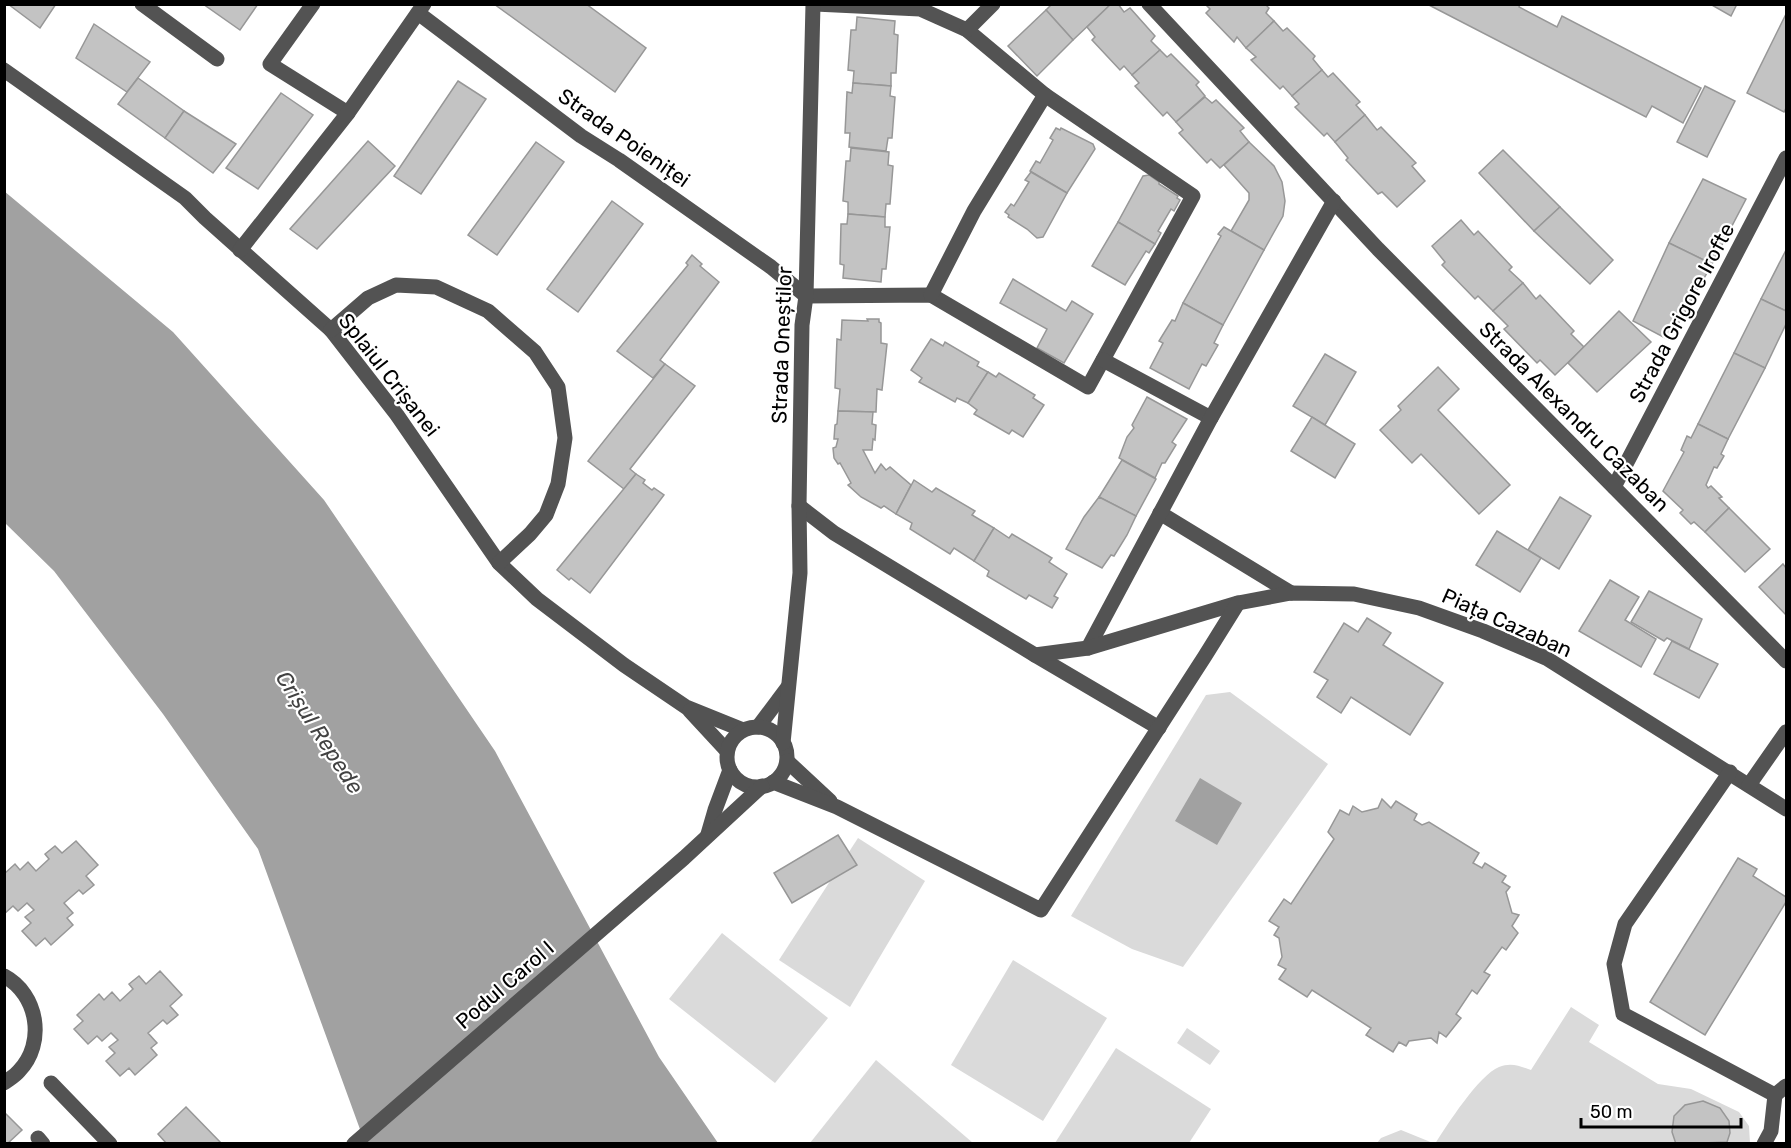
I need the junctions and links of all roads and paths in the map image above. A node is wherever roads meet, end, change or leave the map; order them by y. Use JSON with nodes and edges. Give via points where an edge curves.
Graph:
{"nodes":[{"id":1,"x":142,"y":4,"type":"edge"},
{"id":2,"x":313,"y":4,"type":"edge"},
{"id":3,"x":814,"y":4,"type":"edge"},
{"id":4,"x":993,"y":4,"type":"edge"},
{"id":5,"x":1149,"y":4,"type":"edge"},
{"id":6,"x":421,"y":9,"type":"edge"},
{"id":7,"x":967,"y":30,"type":"junction"},
{"id":8,"x":218,"y":58,"type":"dead end"},
{"id":9,"x":4,"y":70,"type":"edge"},
{"id":10,"x":1045,"y":95,"type":"junction"},
{"id":11,"x":348,"y":113,"type":"junction"},
{"id":12,"x":1786,"y":158,"type":"edge"},
{"id":13,"x":1334,"y":201,"type":"junction"},
{"id":14,"x":240,"y":250,"type":"junction"},
{"id":15,"x":931,"y":295,"type":"junction"},
{"id":16,"x":806,"y":296,"type":"junction"},
{"id":17,"x":331,"y":330,"type":"junction"},
{"id":18,"x":1103,"y":360,"type":"junction"},
{"id":19,"x":1211,"y":418,"type":"junction"},
{"id":20,"x":1614,"y":488,"type":"junction"},
{"id":21,"x":799,"y":506,"type":"junction"},
{"id":22,"x":1160,"y":513,"type":"junction"},
{"id":23,"x":499,"y":563,"type":"junction"},
{"id":24,"x":1291,"y":593,"type":"junction"},
{"id":25,"x":1238,"y":603,"type":"junction"},
{"id":26,"x":1088,"y":648,"type":"junction"},
{"id":27,"x":1035,"y":655,"type":"junction"},
{"id":28,"x":1786,"y":661,"type":"edge"},
{"id":29,"x":788,"y":687,"type":"junction"},
{"id":30,"x":686,"y":707,"type":"junction"},
{"id":31,"x":751,"y":728,"type":"junction"},
{"id":32,"x":1160,"y":728,"type":"junction"},
{"id":33,"x":1786,"y":732,"type":"edge"},
{"id":34,"x":783,"y":743,"type":"junction"},
{"id":35,"x":727,"y":751,"type":"junction"},
{"id":36,"x":787,"y":761,"type":"junction"},
{"id":37,"x":730,"y":770,"type":"junction"},
{"id":38,"x":1730,"y":772,"type":"junction"},
{"id":39,"x":768,"y":784,"type":"junction"},
{"id":40,"x":1749,"y":785,"type":"junction"},
{"id":41,"x":837,"y":807,"type":"junction"},
{"id":42,"x":1786,"y":809,"type":"edge"},
{"id":43,"x":708,"y":837,"type":"junction"},
{"id":44,"x":4,"y":976,"type":"edge"},
{"id":45,"x":4,"y":1083,"type":"edge"},
{"id":46,"x":51,"y":1083,"type":"dead end"},
{"id":47,"x":1781,"y":1091,"type":"edge"},
{"id":48,"x":110,"y":1143,"type":"edge"},
{"id":49,"x":354,"y":1143,"type":"edge"},
{"id":50,"x":1764,"y":1143,"type":"edge"}],
"edges":[{"from":1,"to":8,"type":"street"},
{"from":2,"to":11,"type":"street","via":[[270,64]]},
{"from":3,"to":7,"type":"street","via":[[920,9]]},
{"from":3,"to":16,"type":"street","name":"Strada Oneștilor"},
{"from":4,"to":7,"type":"street"},
{"from":5,"to":13,"type":"street","name":"Strada Alexandru Cazaban"},
{"from":6,"to":11,"type":"street","name":"Strada Poieniței"},
{"from":6,"to":16,"type":"street","name":"Strada Poieniței","via":[[581,136],[771,267]]},
{"from":7,"to":10,"type":"street"},
{"from":9,"to":14,"type":"street","name":"Splaiul Crișanei","via":[[185,198]]},
{"from":10,"to":15,"type":"street","via":[[974,211]]},
{"from":10,"to":18,"type":"street","via":[[1193,196]]},
{"from":11,"to":14,"type":"street","name":"Strada Poieniței"},
{"from":12,"to":20,"type":"street","name":"Strada Grigore Irofte"},
{"from":13,"to":19,"type":"street"},
{"from":13,"to":20,"type":"street","name":"Strada Alexandru Cazaban"},
{"from":14,"to":17,"type":"street","name":"Splaiul Crișanei"},
{"from":15,"to":16,"type":"street"},
{"from":15,"to":18,"type":"street","via":[[1088,387]]},
{"from":16,"to":21,"type":"street","name":"Strada Oneștilor","via":[[802,325]]},
{"from":17,"to":23,"type":"street","name":"Splaiul Crișanei","via":[[397,415]]},
{"from":17,"to":23,"type":"street","via":[[368,298],[396,285],[436,287],[488,311],[535,352],[558,387],[565,438],[558,484],[546,515]]},
{"from":18,"to":19,"type":"street"},
{"from":19,"to":22,"type":"street"},
{"from":20,"to":28,"type":"street","name":"Strada Alexandru Cazaban"},
{"from":21,"to":27,"type":"street","via":[[834,533]]},
{"from":21,"to":29,"type":"street","name":"Strada Oneștilor","via":[[797,624]]},
{"from":22,"to":24,"type":"street"},
{"from":22,"to":26,"type":"street"},
{"from":23,"to":30,"type":"street","name":"Splaiul Crișanei","via":[[537,599]]},
{"from":24,"to":25,"type":"street"},
{"from":24,"to":38,"type":"street","name":"Piața Cazaban","via":[[1354,594],[1419,608],[1483,631],[1546,658]]},
{"from":25,"to":26,"type":"street"},
{"from":25,"to":32,"type":"street"},
{"from":26,"to":27,"type":"street"},
{"from":27,"to":32,"type":"street"},
{"from":29,"to":31,"type":"street","name":"Strada Oneștilor"},
{"from":29,"to":34,"type":"street","name":"Strada Oneștilor"},
{"from":30,"to":31,"type":"street","name":"Splaiul Crișanei"},
{"from":30,"to":35,"type":"street","name":"Splaiul Crișanei"},
{"from":31,"to":34,"type":"street","via":[[768,729]]},
{"from":31,"to":35,"type":"street","via":[[731,741]]},
{"from":32,"to":41,"type":"street","via":[[1041,910]]},
{"from":33,"to":40,"type":"street"},
{"from":34,"to":36,"type":"street"},
{"from":35,"to":37,"type":"street"},
{"from":36,"to":39,"type":"street","via":[[783,771]]},
{"from":36,"to":41,"type":"street"},
{"from":37,"to":39,"type":"street","via":[[742,783]]},
{"from":37,"to":43,"type":"street"},
{"from":38,"to":40,"type":"street","name":"Piața Cazaban"},
{"from":38,"to":47,"type":"street","via":[[1626,924],[1614,964],[1623,1014]]},
{"from":39,"to":41,"type":"street"},
{"from":39,"to":43,"type":"street","name":"Podul Carol I"},
{"from":40,"to":42,"type":"street"},
{"from":43,"to":49,"type":"street","name":"Podul Carol I"},
{"from":44,"to":45,"type":"street","via":[[25,995],[34,1013],[36,1033],[28,1059]]},
{"from":46,"to":48,"type":"street"},
{"from":47,"to":50,"type":"street"}]}
